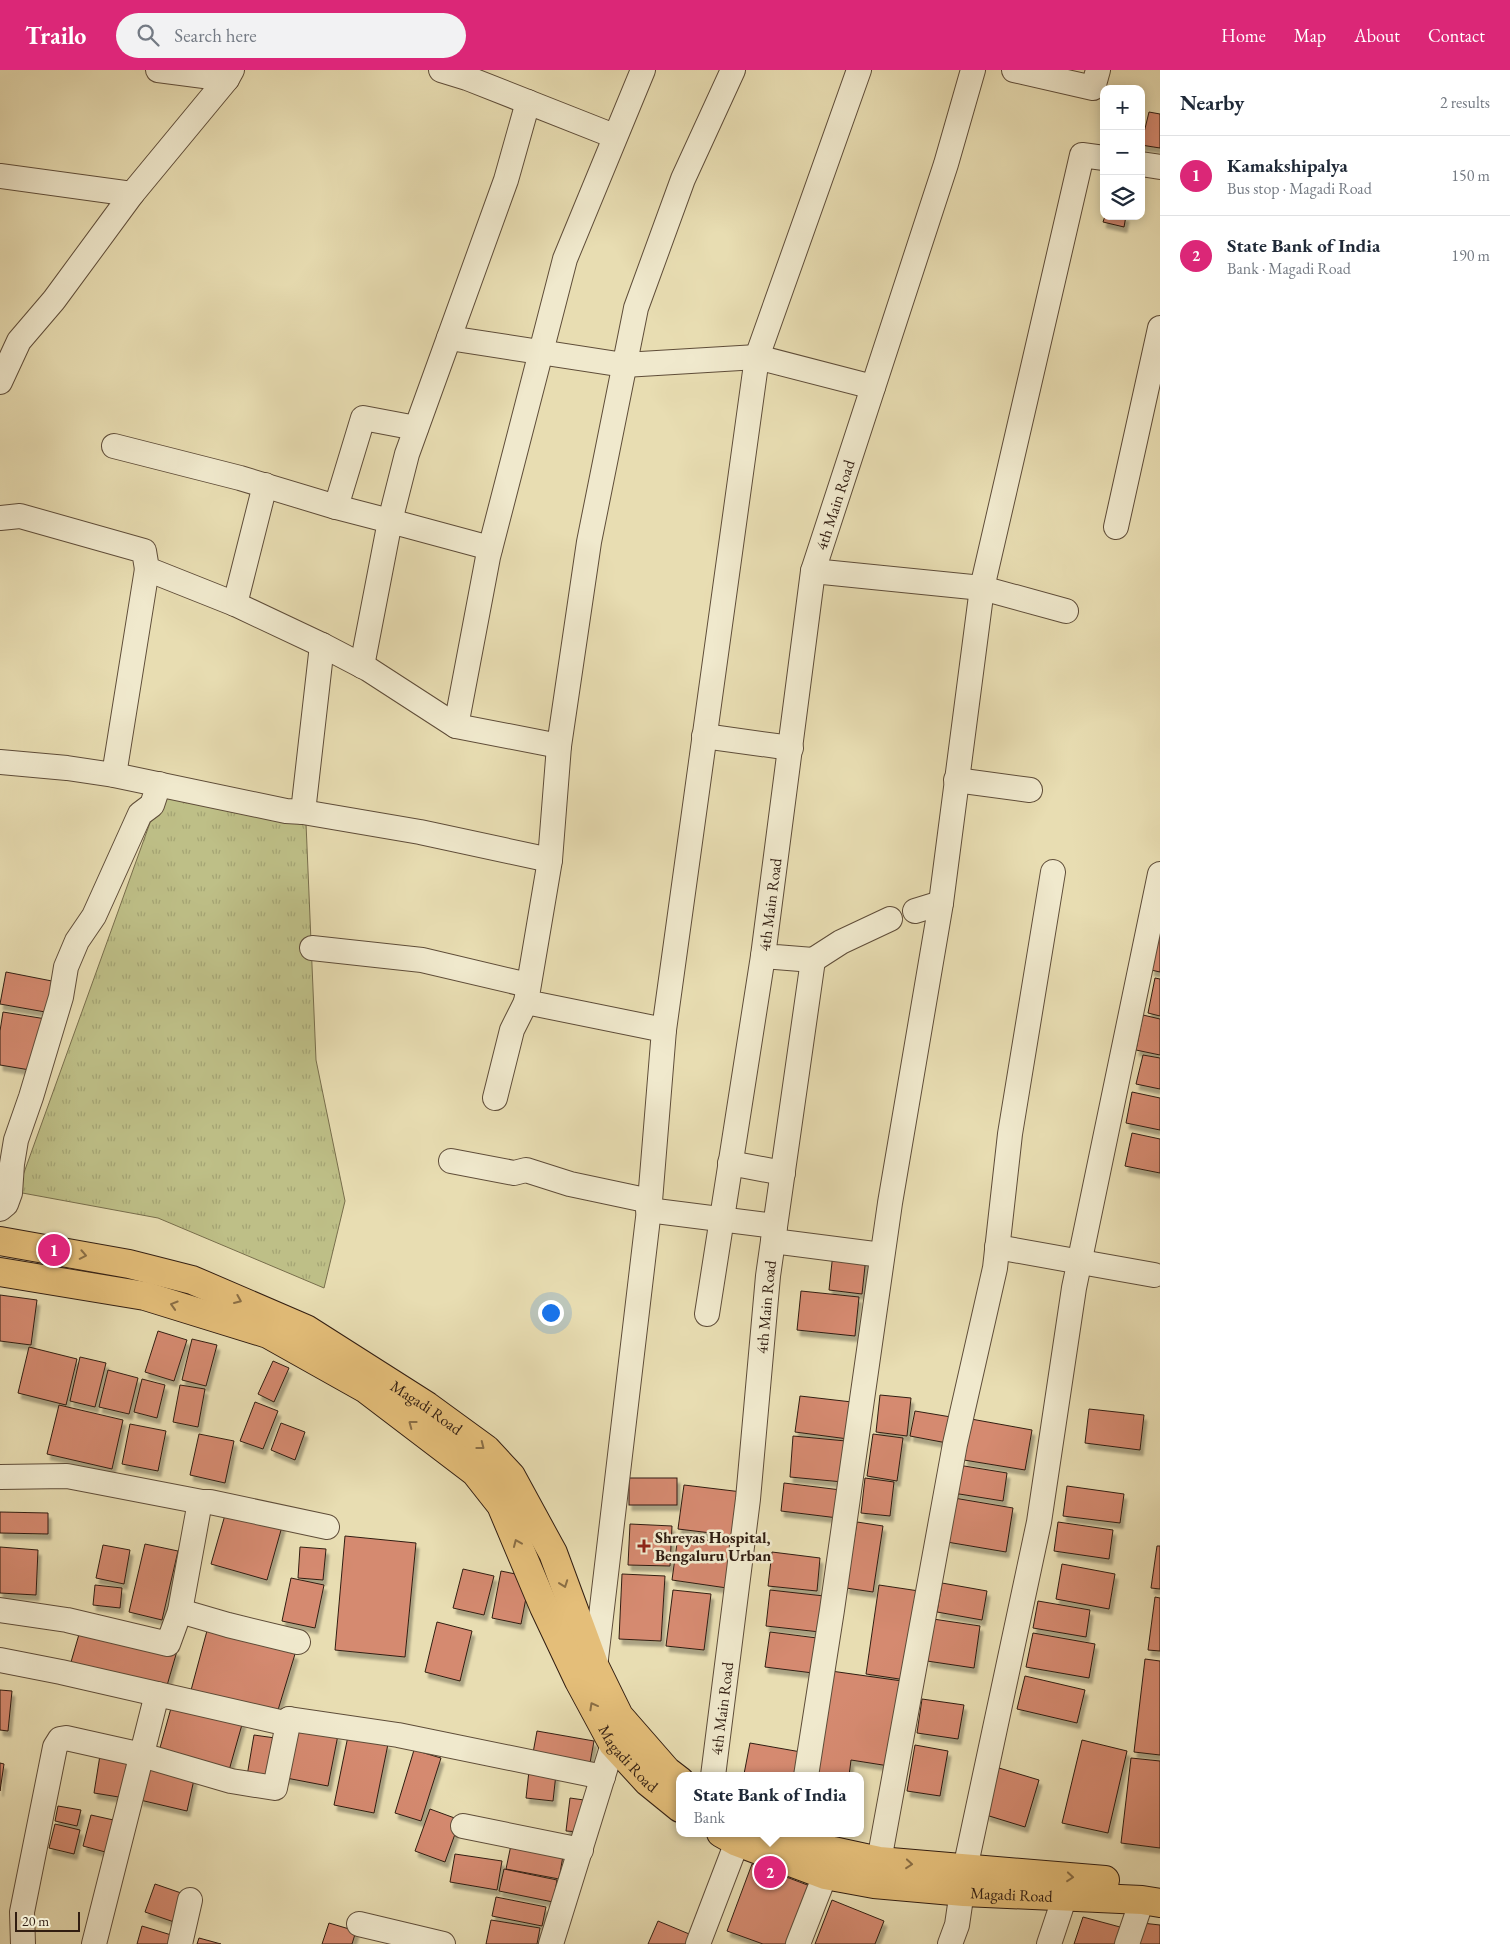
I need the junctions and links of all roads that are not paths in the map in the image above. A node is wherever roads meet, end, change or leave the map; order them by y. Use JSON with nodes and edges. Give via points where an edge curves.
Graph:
{"nodes":[{"id":1,"x":158,"y":70,"type":"edge"},
{"id":2,"x":441,"y":70,"type":"edge"},
{"id":3,"x":643,"y":70,"type":"edge"},
{"id":4,"x":733,"y":70,"type":"edge"},
{"id":5,"x":859,"y":70,"type":"edge"},
{"id":6,"x":973,"y":70,"type":"edge"},
{"id":7,"x":1014,"y":70,"type":"edge"},
{"id":8,"x":1098,"y":70,"type":"edge"},
{"id":9,"x":230,"y":75,"type":"edge"},
{"id":10,"x":528,"y":102,"type":"junction"},
{"id":11,"x":614,"y":136,"type":"junction"},
{"id":12,"x":1100,"y":157,"type":"edge"},
{"id":13,"x":1145,"y":165,"type":"edge"},
{"id":14,"x":1160,"y":167,"type":"edge"},
{"id":15,"x":0,"y":176,"type":"edge"},
{"id":16,"x":132,"y":194,"type":"junction"},
{"id":17,"x":1160,"y":328,"type":"edge"},
{"id":18,"x":449,"y":338,"type":"junction"},
{"id":19,"x":10,"y":339,"type":"edge"},
{"id":20,"x":541,"y":351,"type":"junction"},
{"id":21,"x":757,"y":357,"type":"junction"},
{"id":22,"x":624,"y":364,"type":"junction"},
{"id":23,"x":0,"y":382,"type":"edge"},
{"id":24,"x":872,"y":388,"type":"junction"},
{"id":25,"x":1152,"y":401,"type":"edge"},
{"id":26,"x":416,"y":428,"type":"junction"},
{"id":27,"x":114,"y":446,"type":"dead end"},
{"id":28,"x":265,"y":484,"type":"junction"},
{"id":29,"x":336,"y":507,"type":"junction"},
{"id":30,"x":0,"y":518,"type":"edge"},
{"id":31,"x":390,"y":521,"type":"junction"},
{"id":32,"x":1116,"y":527,"type":"dead end"},
{"id":33,"x":490,"y":548,"type":"junction"},
{"id":34,"x":147,"y":569,"type":"junction"},
{"id":35,"x":813,"y":571,"type":"junction"},
{"id":36,"x":982,"y":588,"type":"junction"},
{"id":37,"x":235,"y":604,"type":"junction"},
{"id":38,"x":1066,"y":611,"type":"dead end"},
{"id":39,"x":322,"y":645,"type":"junction"},
{"id":40,"x":362,"y":666,"type":"junction"},
{"id":41,"x":456,"y":726,"type":"junction"},
{"id":42,"x":704,"y":736,"type":"junction"},
{"id":43,"x":559,"y":746,"type":"junction"},
{"id":44,"x":791,"y":748,"type":"junction"},
{"id":45,"x":0,"y":762,"type":"edge"},
{"id":46,"x":114,"y":775,"type":"junction"},
{"id":47,"x":956,"y":780,"type":"junction"},
{"id":48,"x":159,"y":784,"type":"junction"},
{"id":49,"x":1030,"y":790,"type":"dead end"},
{"id":50,"x":303,"y":812,"type":"junction"},
{"id":51,"x":550,"y":860,"type":"junction"},
{"id":52,"x":1053,"y":872,"type":"dead end"},
{"id":53,"x":1160,"y":874,"type":"edge"},
{"id":54,"x":941,"y":903,"type":"junction"},
{"id":55,"x":915,"y":911,"type":"dead end"},
{"id":56,"x":890,"y":919,"type":"dead end"},
{"id":57,"x":312,"y":948,"type":"dead end"},
{"id":58,"x":763,"y":956,"type":"junction"},
{"id":59,"x":812,"y":960,"type":"junction"},
{"id":60,"x":527,"y":993,"type":"junction"},
{"id":61,"x":664,"y":1030,"type":"junction"},
{"id":62,"x":495,"y":1098,"type":"dead end"},
{"id":63,"x":451,"y":1161,"type":"dead end"},
{"id":64,"x":730,"y":1163,"type":"junction"},
{"id":65,"x":783,"y":1173,"type":"junction"},
{"id":66,"x":649,"y":1205,"type":"junction"},
{"id":67,"x":0,"y":1209,"type":"edge"},
{"id":68,"x":722,"y":1219,"type":"junction"},
{"id":69,"x":774,"y":1234,"type":"junction"},
{"id":70,"x":0,"y":1242,"type":"edge"},
{"id":71,"x":997,"y":1247,"type":"junction"},
{"id":72,"x":882,"y":1255,"type":"junction"},
{"id":73,"x":1080,"y":1262,"type":"junction"},
{"id":74,"x":0,"y":1272,"type":"edge"},
{"id":75,"x":1154,"y":1275,"type":"dead end"},
{"id":76,"x":707,"y":1314,"type":"dead end"},
{"id":77,"x":0,"y":1477,"type":"edge"},
{"id":78,"x":202,"y":1502,"type":"junction"},
{"id":79,"x":327,"y":1527,"type":"dead end"},
{"id":80,"x":0,"y":1610,"type":"edge"},
{"id":81,"x":180,"y":1612,"type":"junction"},
{"id":82,"x":298,"y":1642,"type":"dead end"},
{"id":83,"x":0,"y":1660,"type":"edge"},
{"id":84,"x":587,"y":1674,"type":"junction"},
{"id":85,"x":157,"y":1694,"type":"junction"},
{"id":86,"x":289,"y":1719,"type":"junction"},
{"id":87,"x":613,"y":1744,"type":"junction"},
{"id":88,"x":142,"y":1755,"type":"junction"},
{"id":89,"x":714,"y":1772,"type":"edge"},
{"id":90,"x":807,"y":1772,"type":"edge"},
{"id":91,"x":603,"y":1777,"type":"junction"},
{"id":92,"x":676,"y":1778,"type":"edge"},
{"id":93,"x":676,"y":1805,"type":"edge"},
{"id":94,"x":463,"y":1826,"type":"dead end"},
{"id":95,"x":797,"y":1837,"type":"edge"},
{"id":96,"x":729,"y":1838,"type":"edge"},
{"id":97,"x":581,"y":1850,"type":"junction"},
{"id":98,"x":878,"y":1861,"type":"junction"},
{"id":99,"x":826,"y":1875,"type":"junction"},
{"id":100,"x":963,"y":1880,"type":"junction"},
{"id":101,"x":1065,"y":1896,"type":"junction"},
{"id":102,"x":1154,"y":1896,"type":"edge"},
{"id":103,"x":190,"y":1900,"type":"dead end"},
{"id":104,"x":359,"y":1924,"type":"dead end"},
{"id":105,"x":23,"y":1944,"type":"edge"},
{"id":106,"x":94,"y":1944,"type":"edge"},
{"id":107,"x":180,"y":1944,"type":"edge"},
{"id":108,"x":443,"y":1944,"type":"edge"},
{"id":109,"x":551,"y":1944,"type":"edge"},
{"id":110,"x":698,"y":1944,"type":"edge"},
{"id":111,"x":798,"y":1944,"type":"edge"},
{"id":112,"x":950,"y":1944,"type":"edge"},
{"id":113,"x":1049,"y":1944,"type":"edge"},
{"id":114,"x":1127,"y":1944,"type":"edge"}],
"edges":[{"from":1,"to":9,"type":"street"},
{"from":2,"to":10,"type":"street"},
{"from":3,"to":11,"type":"street"},
{"from":4,"to":22,"type":"street","via":[[683,179],[636,308]]},
{"from":5,"to":21,"type":"street"},
{"from":6,"to":24,"type":"street","name":"4th Main Road","via":[[946,164]]},
{"from":7,"to":8,"type":"street","via":[[1093,88]]},
{"from":9,"to":16,"type":"street"},
{"from":10,"to":11,"type":"street"},
{"from":10,"to":18,"type":"street","via":[[506,180]]},
{"from":11,"to":20,"type":"street","via":[[565,258]]},
{"from":12,"to":36,"type":"street","via":[[1082,155]]},
{"from":13,"to":14,"type":"street"},
{"from":15,"to":16,"type":"street"},
{"from":16,"to":19,"type":"street","via":[[54,300]]},
{"from":17,"to":25,"type":"street"},
{"from":18,"to":20,"type":"street"},
{"from":18,"to":26,"type":"street"},
{"from":19,"to":23,"type":"street"},
{"from":20,"to":22,"type":"street"},
{"from":20,"to":33,"type":"street"},
{"from":21,"to":22,"type":"street"},
{"from":21,"to":24,"type":"street"},
{"from":21,"to":42,"type":"street"},
{"from":22,"to":43,"type":"street","via":[[589,542]]},
{"from":24,"to":35,"type":"street","name":"4th Main Road"},
{"from":25,"to":32,"type":"street"},
{"from":26,"to":29,"type":"street","via":[[363,418]]},
{"from":26,"to":31,"type":"street"},
{"from":27,"to":28,"type":"street"},
{"from":28,"to":29,"type":"street"},
{"from":28,"to":37,"type":"street"},
{"from":29,"to":31,"type":"street"},
{"from":30,"to":34,"type":"street","via":[[20,516],[144,551]]},
{"from":31,"to":33,"type":"street"},
{"from":31,"to":40,"type":"street"},
{"from":33,"to":41,"type":"street"},
{"from":34,"to":37,"type":"street"},
{"from":34,"to":46,"type":"street"},
{"from":35,"to":36,"type":"street"},
{"from":35,"to":44,"type":"street","name":"4th Main Road"},
{"from":36,"to":38,"type":"street"},
{"from":36,"to":47,"type":"street"},
{"from":37,"to":39,"type":"street"},
{"from":39,"to":40,"type":"street"},
{"from":39,"to":50,"type":"street"},
{"from":40,"to":41,"type":"street"},
{"from":41,"to":43,"type":"street"},
{"from":42,"to":44,"type":"street"},
{"from":42,"to":61,"type":"street"},
{"from":43,"to":51,"type":"street"},
{"from":44,"to":58,"type":"street","name":"4th Main Road"},
{"from":45,"to":46,"type":"street"},
{"from":46,"to":48,"type":"street"},
{"from":47,"to":49,"type":"street"},
{"from":47,"to":54,"type":"street"},
{"from":48,"to":50,"type":"street","via":[[286,812]]},
{"from":48,"to":67,"type":"street","via":[[152,805],[140,814],[94,916],[66,967],[61,997],[16,1140],[10,1192],[6,1204]]},
{"from":50,"to":51,"type":"street","via":[[420,832]]},
{"from":51,"to":60,"type":"street"},
{"from":52,"to":71,"type":"street","via":[[1010,1134]]},
{"from":53,"to":73,"type":"street"},
{"from":54,"to":55,"type":"street"},
{"from":54,"to":72,"type":"street"},
{"from":56,"to":59,"type":"street"},
{"from":57,"to":60,"type":"street","via":[[422,960]]},
{"from":58,"to":59,"type":"street","name":"4th Main Road"},
{"from":58,"to":64,"type":"street"},
{"from":59,"to":65,"type":"street","name":"4th Main Road"},
{"from":60,"to":61,"type":"street"},
{"from":60,"to":62,"type":"street","via":[[512,1030]]},
{"from":61,"to":66,"type":"street"},
{"from":63,"to":66,"type":"street","via":[[514,1173],[526,1170]]},
{"from":64,"to":65,"type":"street"},
{"from":64,"to":68,"type":"street"},
{"from":65,"to":69,"type":"street","name":"4th Main Road"},
{"from":66,"to":68,"type":"street"},
{"from":66,"to":84,"type":"street"},
{"from":68,"to":69,"type":"street"},
{"from":68,"to":76,"type":"street"},
{"from":69,"to":72,"type":"street"},
{"from":69,"to":89,"type":"street","name":"4th Main Road","via":[[748,1499]]},
{"from":70,"to":84,"type":"main road","name":"Magadi Road","one_way":true,"via":[[129,1264],[192,1280],[306,1329],[427,1406],[486,1449],[511,1476],[553,1553]]},
{"from":71,"to":73,"type":"street"},
{"from":71,"to":98,"type":"street","via":[[955,1444]]},
{"from":72,"to":90,"type":"street"},
{"from":73,"to":75,"type":"street"},
{"from":73,"to":100,"type":"street","via":[[1039,1522]]},
{"from":84,"to":74,"type":"main road","name":"Magadi Road","one_way":true,"via":[[544,1607],[501,1505],[475,1472],[366,1390],[268,1334],[145,1296]]},
{"from":77,"to":78,"type":"street","via":[[67,1476]]},
{"from":78,"to":79,"type":"street"},
{"from":78,"to":81,"type":"street"},
{"from":80,"to":81,"type":"street","via":[[67,1620],[168,1644]]},
{"from":81,"to":82,"type":"street"},
{"from":83,"to":85,"type":"street"},
{"from":87,"to":84,"type":"main road","name":"Magadi Road","one_way":true},
{"from":84,"to":92,"type":"main road","name":"Magadi Road","via":[[619,1716]]},
{"from":85,"to":86,"type":"street","via":[[284,1722]]},
{"from":85,"to":88,"type":"street"},
{"from":86,"to":88,"type":"street","via":[[275,1788],[231,1780]]},
{"from":86,"to":91,"type":"street","via":[[398,1735]]},
{"from":87,"to":91,"type":"street"},
{"from":87,"to":93,"type":"main road","name":"Magadi Road","via":[[648,1782]]},
{"from":88,"to":105,"type":"street","via":[[66,1738],[60,1739],[55,1746],[22,1912]]},
{"from":88,"to":106,"type":"street"},
{"from":91,"to":97,"type":"street"},
{"from":94,"to":97,"type":"street"},
{"from":95,"to":98,"type":"main road","name":"Magadi Road"},
{"from":96,"to":99,"type":"main road","name":"Magadi Road"},
{"from":96,"to":110,"type":"street"},
{"from":97,"to":109,"type":"street"},
{"from":98,"to":100,"type":"main road","name":"Magadi Road","one_way":true},
{"from":99,"to":100,"type":"main road","name":"Magadi Road","via":[[874,1884]]},
{"from":99,"to":111,"type":"street"},
{"from":100,"to":101,"type":"main road","name":"Magadi Road"},
{"from":100,"to":102,"type":"main road","name":"Magadi Road","one_way":true},
{"from":100,"to":112,"type":"street","via":[[957,1925]]},
{"from":101,"to":102,"type":"main road","name":"Magadi Road"},
{"from":101,"to":113,"type":"street"},
{"from":102,"to":114,"type":"street"},
{"from":103,"to":107,"type":"street"},
{"from":104,"to":108,"type":"street"}]}
